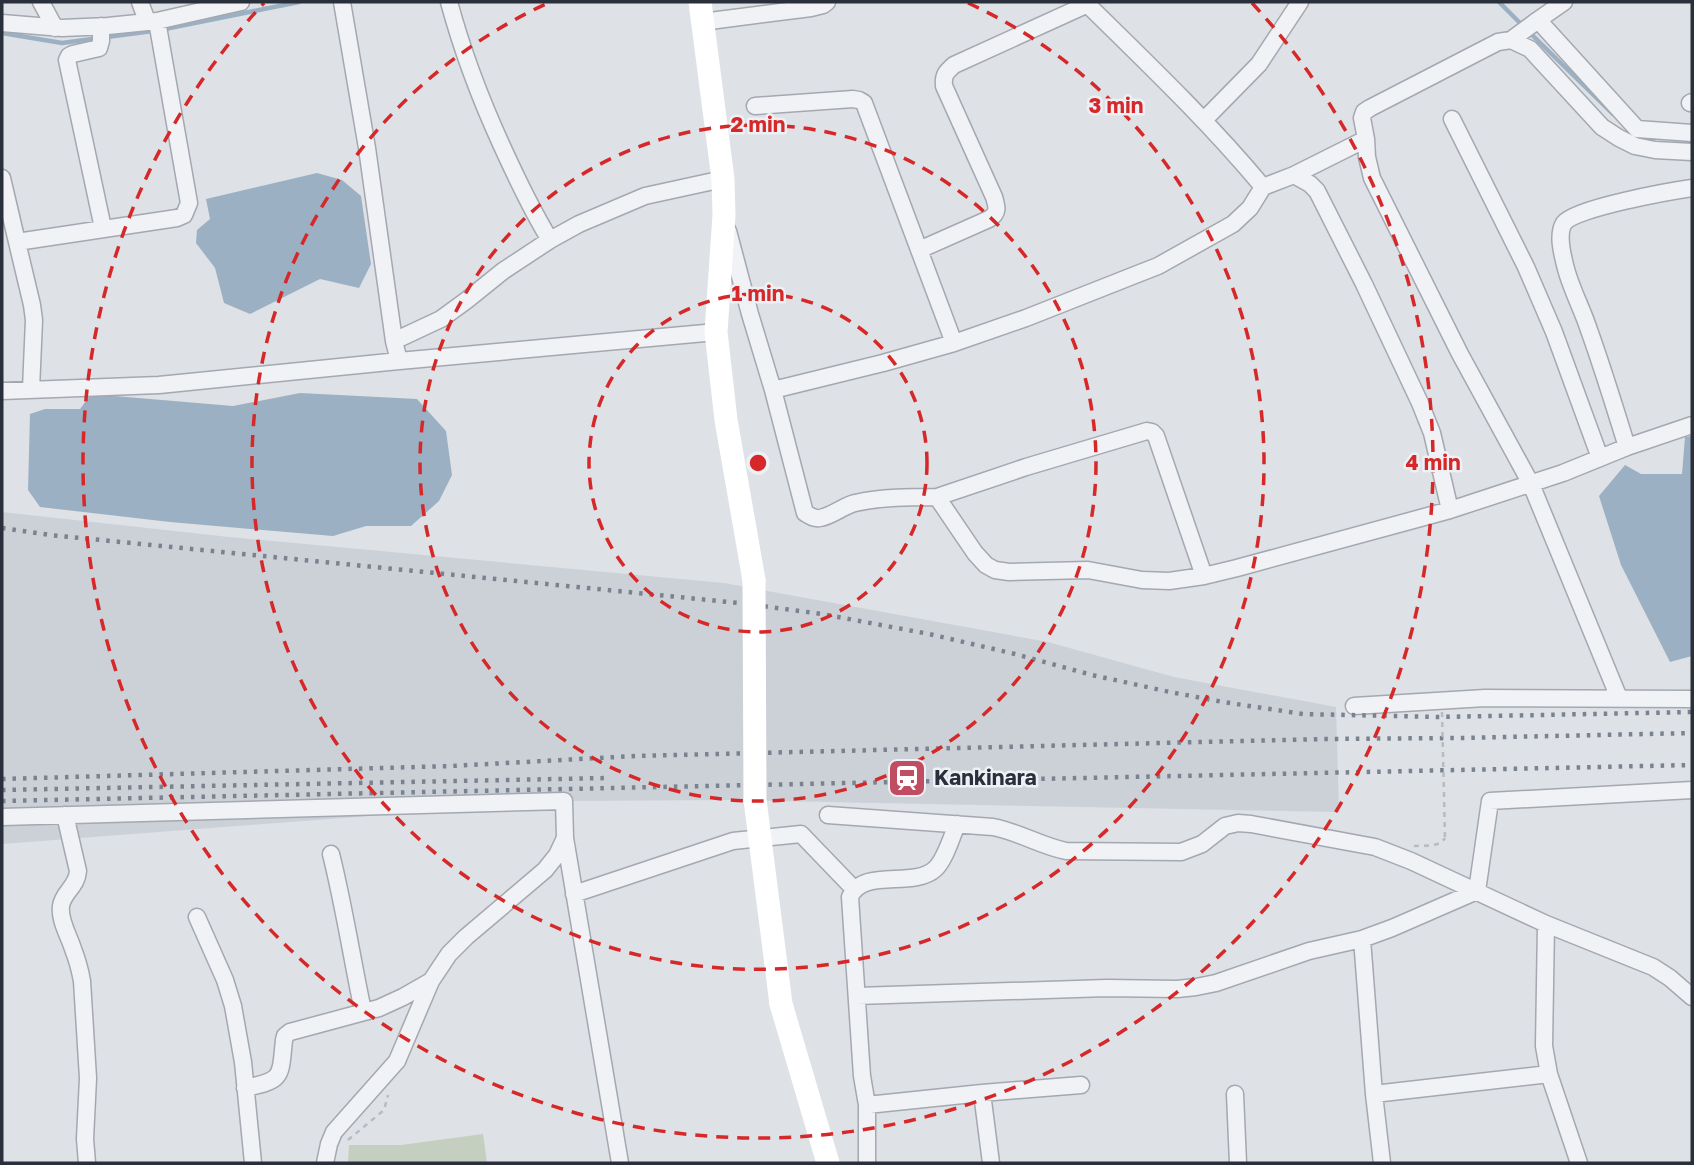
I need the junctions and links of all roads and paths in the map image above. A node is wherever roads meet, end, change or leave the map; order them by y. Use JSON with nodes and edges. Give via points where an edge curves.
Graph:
{"nodes":[{"id":1,"x":41,"y":2,"type":"edge"},
{"id":2,"x":140,"y":2,"type":"edge"},
{"id":3,"x":241,"y":2,"type":"edge"},
{"id":4,"x":342,"y":2,"type":"edge"},
{"id":5,"x":449,"y":2,"type":"edge"},
{"id":6,"x":827,"y":2,"type":"edge"},
{"id":7,"x":1300,"y":2,"type":"edge"},
{"id":8,"x":1564,"y":2,"type":"edge"},
{"id":9,"x":1087,"y":3,"type":"edge"},
{"id":10,"x":701,"y":12,"type":"edge"},
{"id":11,"x":1538,"y":20,"type":"junction"},
{"id":12,"x":2,"y":23,"type":"edge"},
{"id":13,"x":155,"y":26,"type":"junction"},
{"id":14,"x":55,"y":28,"type":"junction"},
{"id":15,"x":102,"y":33,"type":"junction"},
{"id":16,"x":1511,"y":40,"type":"junction"},
{"id":17,"x":755,"y":106,"type":"dead end"},
{"id":18,"x":1203,"y":120,"type":"junction"},
{"id":19,"x":1452,"y":120,"type":"dead end"},
{"id":20,"x":1692,"y":133,"type":"edge"},
{"id":21,"x":1366,"y":139,"type":"junction"},
{"id":22,"x":1692,"y":152,"type":"edge"},
{"id":23,"x":1294,"y":175,"type":"junction"},
{"id":24,"x":2,"y":178,"type":"edge"},
{"id":25,"x":723,"y":179,"type":"junction"},
{"id":26,"x":1263,"y":187,"type":"junction"},
{"id":27,"x":1692,"y":188,"type":"edge"},
{"id":28,"x":724,"y":215,"type":"junction"},
{"id":29,"x":103,"y":228,"type":"junction"},
{"id":30,"x":550,"y":240,"type":"junction"},
{"id":31,"x":17,"y":242,"type":"junction"},
{"id":32,"x":919,"y":250,"type":"junction"},
{"id":33,"x":716,"y":332,"type":"junction"},
{"id":34,"x":394,"y":341,"type":"junction"},
{"id":35,"x":954,"y":343,"type":"junction"},
{"id":36,"x":399,"y":360,"type":"junction"},
{"id":37,"x":31,"y":389,"type":"junction"},
{"id":38,"x":773,"y":390,"type":"junction"},
{"id":39,"x":2,"y":391,"type":"edge"},
{"id":40,"x":1692,"y":425,"type":"edge"},
{"id":41,"x":1627,"y":447,"type":"junction"},
{"id":42,"x":1600,"y":458,"type":"junction"},
{"id":43,"x":1531,"y":484,"type":"junction"},
{"id":44,"x":937,"y":497,"type":"junction"},
{"id":45,"x":1450,"y":510,"type":"junction"},
{"id":46,"x":1205,"y":576,"type":"junction"},
{"id":47,"x":1619,"y":698,"type":"junction"},
{"id":48,"x":1692,"y":699,"type":"edge"},
{"id":49,"x":1354,"y":706,"type":"dead end"},
{"id":50,"x":1442,"y":712,"type":"dead end"},
{"id":51,"x":1692,"y":790,"type":"edge"},
{"id":52,"x":65,"y":815,"type":"junction"},
{"id":53,"x":828,"y":815,"type":"dead end"},
{"id":54,"x":2,"y":817,"type":"edge"},
{"id":55,"x":957,"y":824,"type":"junction"},
{"id":56,"x":565,"y":838,"type":"junction"},
{"id":57,"x":1445,"y":838,"type":"dead end"},
{"id":58,"x":331,"y":854,"type":"dead end"},
{"id":59,"x":854,"y":889,"type":"junction"},
{"id":60,"x":1477,"y":891,"type":"junction"},
{"id":61,"x":574,"y":894,"type":"junction"},
{"id":62,"x":197,"y":917,"type":"dead end"},
{"id":63,"x":1546,"y":924,"type":"junction"},
{"id":64,"x":1363,"y":939,"type":"junction"},
{"id":65,"x":430,"y":981,"type":"junction"},
{"id":66,"x":858,"y":996,"type":"junction"},
{"id":67,"x":1692,"y":996,"type":"edge"},
{"id":68,"x":363,"y":1012,"type":"junction"},
{"id":69,"x":1549,"y":1074,"type":"junction"},
{"id":70,"x":1081,"y":1086,"type":"dead end"},
{"id":71,"x":245,"y":1088,"type":"junction"},
{"id":72,"x":982,"y":1093,"type":"junction"},
{"id":73,"x":1235,"y":1094,"type":"dead end"},
{"id":74,"x":1374,"y":1094,"type":"junction"},
{"id":75,"x":867,"y":1105,"type":"junction"},
{"id":76,"x":87,"y":1163,"type":"edge"},
{"id":77,"x":253,"y":1163,"type":"edge"},
{"id":78,"x":325,"y":1163,"type":"edge"},
{"id":79,"x":620,"y":1163,"type":"edge"},
{"id":80,"x":828,"y":1163,"type":"edge"},
{"id":81,"x":867,"y":1163,"type":"edge"},
{"id":82,"x":991,"y":1163,"type":"edge"},
{"id":83,"x":1238,"y":1163,"type":"edge"},
{"id":84,"x":1381,"y":1163,"type":"edge"},
{"id":85,"x":1579,"y":1163,"type":"edge"}],
"edges":[{"from":1,"to":14,"type":"street"},
{"from":2,"to":13,"type":"street"},
{"from":3,"to":13,"type":"street"},
{"from":4,"to":34,"type":"street","via":[[368,148]]},
{"from":5,"to":30,"type":"street","via":[[490,122]]},
{"from":6,"to":10,"type":"street","via":[[811,8]]},
{"from":7,"to":18,"type":"street","via":[[1259,64]]},
{"from":8,"to":11,"type":"street"},
{"from":9,"to":18,"type":"street"},
{"from":9,"to":32,"type":"street","via":[[946,72],[944,86],[997,211],[989,219]]},
{"from":10,"to":25,"type":"main road"},
{"from":11,"to":16,"type":"street"},
{"from":11,"to":20,"type":"street","via":[[1637,129]]},
{"from":12,"to":14,"type":"street"},
{"from":13,"to":15,"type":"street"},
{"from":13,"to":29,"type":"street","via":[[187,211],[177,218]]},
{"from":14,"to":15,"type":"street"},
{"from":15,"to":29,"type":"street","via":[[99,48],[69,55],[67,60]]},
{"from":16,"to":21,"type":"street","via":[[1498,42],[1364,112]]},
{"from":16,"to":22,"type":"street","via":[[1530,49],[1602,127],[1619,138],[1655,150]]},
{"from":17,"to":32,"type":"street","via":[[853,99],[864,103]]},
{"from":18,"to":26,"type":"street"},
{"from":19,"to":42,"type":"street","via":[[1526,267]]},
{"from":21,"to":23,"type":"street"},
{"from":21,"to":43,"type":"street","via":[[1377,189]]},
{"from":23,"to":26,"type":"street"},
{"from":23,"to":45,"type":"street","via":[[1317,191],[1410,380],[1432,433]]},
{"from":24,"to":31,"type":"street"},
{"from":25,"to":28,"type":"main road"},
{"from":25,"to":30,"type":"street","via":[[645,196]]},
{"from":26,"to":35,"type":"street","via":[[1233,224],[1158,266]]},
{"from":27,"to":41,"type":"street","via":[[1583,213],[1565,222],[1561,231],[1565,267]]},
{"from":28,"to":33,"type":"main road"},
{"from":28,"to":38,"type":"street"},
{"from":29,"to":31,"type":"street"},
{"from":30,"to":34,"type":"street","via":[[441,319]]},
{"from":31,"to":37,"type":"street","via":[[34,320]]},
{"from":32,"to":35,"type":"street"},
{"from":33,"to":36,"type":"street"},
{"from":33,"to":80,"type":"main road","bridge":true,"via":[[754,580],[755,800],[781,1004]]},
{"from":34,"to":36,"type":"street"},
{"from":35,"to":38,"type":"street"},
{"from":36,"to":37,"type":"street","via":[[159,384]]},
{"from":37,"to":39,"type":"street"},
{"from":38,"to":44,"type":"street","via":[[801,502],[811,517],[869,501]]},
{"from":40,"to":41,"type":"street"},
{"from":41,"to":42,"type":"street"},
{"from":42,"to":43,"type":"street"},
{"from":43,"to":45,"type":"street"},
{"from":43,"to":47,"type":"street"},
{"from":44,"to":46,"type":"street","via":[[975,553],[995,570],[1088,570],[1169,581]]},
{"from":44,"to":46,"type":"street","via":[[1152,432]]},
{"from":45,"to":46,"type":"street"},
{"from":47,"to":48,"type":"street"},
{"from":47,"to":49,"type":"street","via":[[1485,698]]},
{"from":50,"to":57,"type":"path","bridge":true},
{"from":51,"to":60,"type":"street","via":[[1490,800]]},
{"from":52,"to":54,"type":"street"},
{"from":52,"to":56,"type":"street","via":[[564,802]]},
{"from":52,"to":76,"type":"street","via":[[78,878],[62,901],[61,912],[82,981]]},
{"from":53,"to":55,"type":"street"},
{"from":55,"to":59,"type":"street","via":[[936,868],[919,876],[863,883]]},
{"from":55,"to":60,"type":"street","via":[[1006,829],[1066,851],[1168,853],[1193,849],[1225,826],[1251,824],[1375,847]]},
{"from":56,"to":61,"type":"street"},
{"from":56,"to":65,"type":"street","via":[[545,870],[466,937]]},
{"from":58,"to":68,"type":"street"},
{"from":59,"to":61,"type":"street","via":[[801,834],[733,841]]},
{"from":59,"to":66,"type":"street","via":[[850,897]]},
{"from":60,"to":63,"type":"street"},
{"from":60,"to":64,"type":"street"},
{"from":61,"to":79,"type":"street"},
{"from":62,"to":71,"type":"street","via":[[230,993]]},
{"from":63,"to":67,"type":"street","via":[[1653,967]]},
{"from":63,"to":69,"type":"street","via":[[1544,1046]]},
{"from":64,"to":66,"type":"street","via":[[1196,987]]},
{"from":64,"to":74,"type":"street"},
{"from":65,"to":68,"type":"street","via":[[391,1003]]},
{"from":65,"to":78,"type":"street","via":[[397,1061],[334,1132]]},
{"from":66,"to":75,"type":"street"},
{"from":68,"to":71,"type":"street","via":[[290,1032],[285,1036],[277,1077]]},
{"from":69,"to":74,"type":"street"},
{"from":69,"to":85,"type":"street"},
{"from":70,"to":72,"type":"street"},
{"from":71,"to":77,"type":"street"},
{"from":72,"to":75,"type":"street"},
{"from":72,"to":82,"type":"street"},
{"from":73,"to":83,"type":"street"},
{"from":74,"to":84,"type":"street"},
{"from":75,"to":81,"type":"street"}]}
